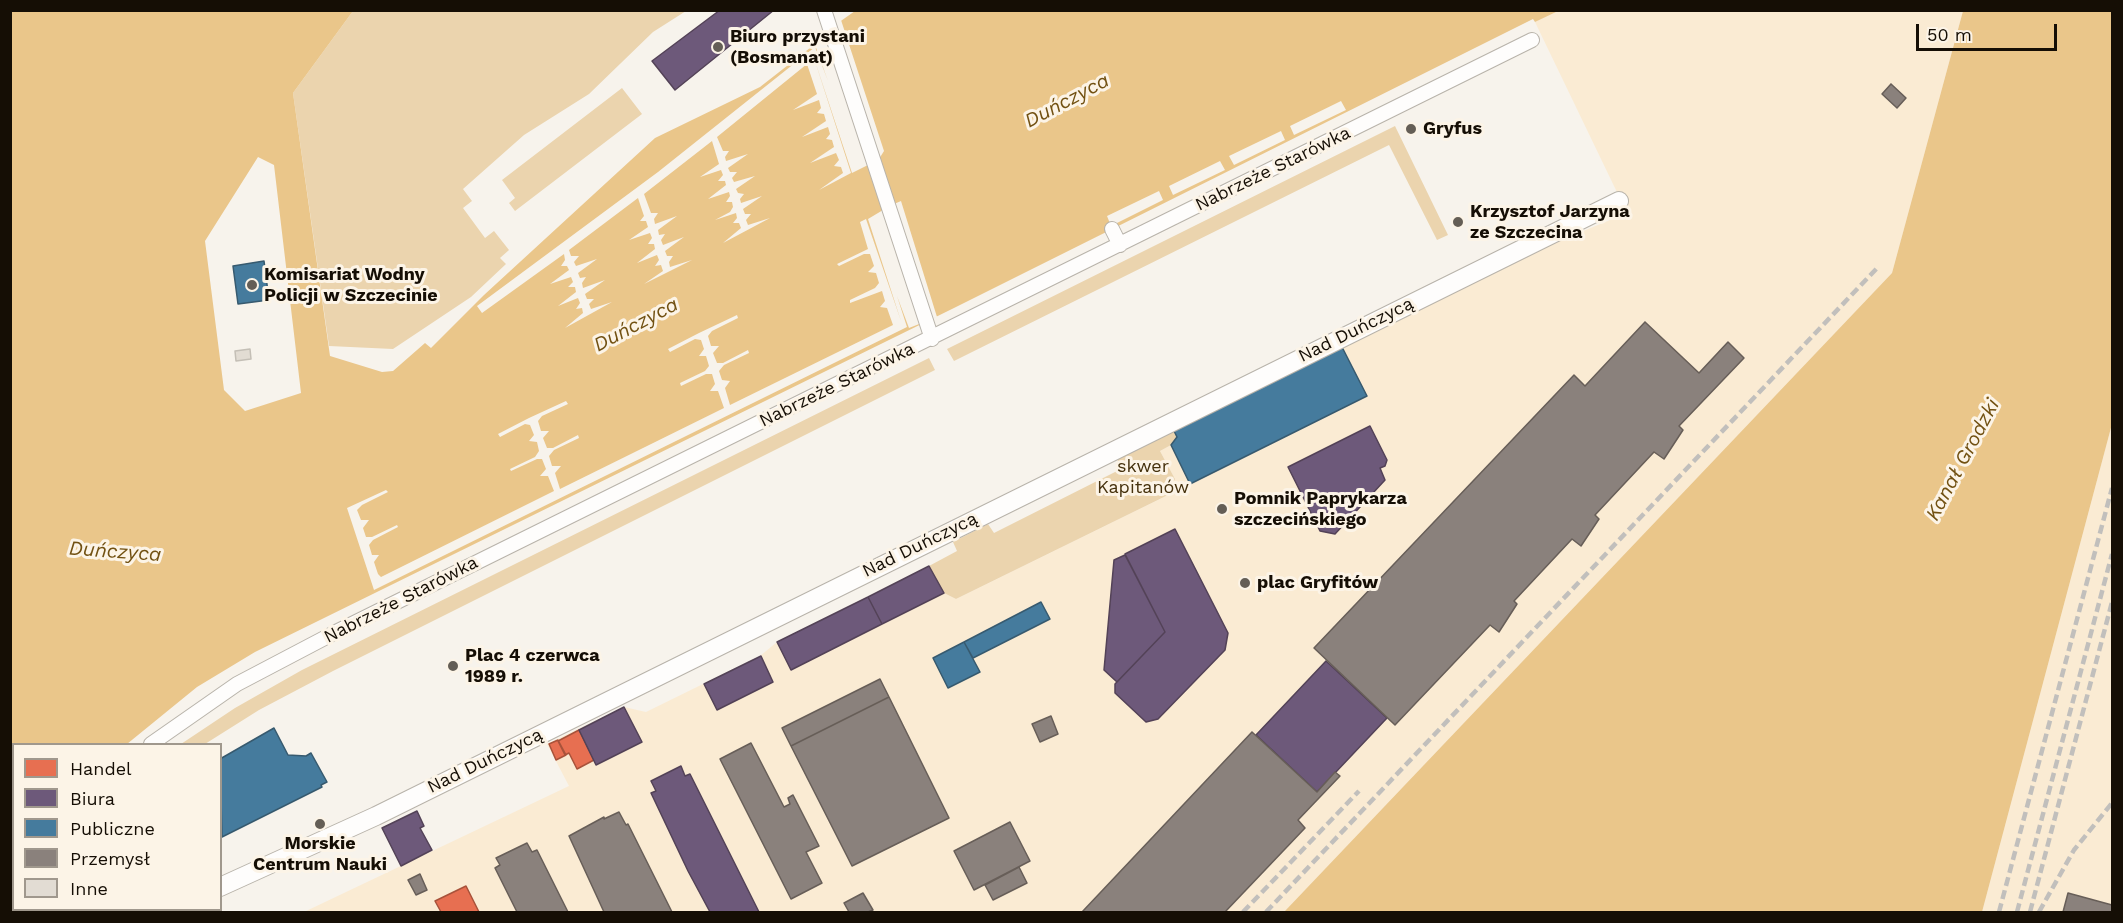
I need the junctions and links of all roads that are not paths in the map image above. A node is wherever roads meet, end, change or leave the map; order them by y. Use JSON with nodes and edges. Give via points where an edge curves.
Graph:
{"nodes":[{"id":1,"x":826,"y":16,"type":"edge"},
{"id":2,"x":1532,"y":40,"type":"dead end"},
{"id":3,"x":1619,"y":201,"type":"dead end"},
{"id":4,"x":1112,"y":229,"type":"dead end"},
{"id":5,"x":1120,"y":245,"type":"junction"},
{"id":6,"x":932,"y":339,"type":"junction"},
{"id":7,"x":152,"y":743,"type":"edge"},
{"id":8,"x":222,"y":887,"type":"edge"}],
"edges":[{"from":1,"to":6,"type":"street"},
{"from":2,"to":5,"type":"street","name":"Nabrzeże Starówka"},
{"from":3,"to":8,"type":"street","name":"Nad Duńczycą","via":[[376,816]]},
{"from":4,"to":5,"type":"street"},
{"from":5,"to":6,"type":"street","name":"Nabrzeże Starówka"},
{"from":6,"to":7,"type":"street","name":"Nabrzeże Starówka","via":[[336,632],[237,684]]}]}
